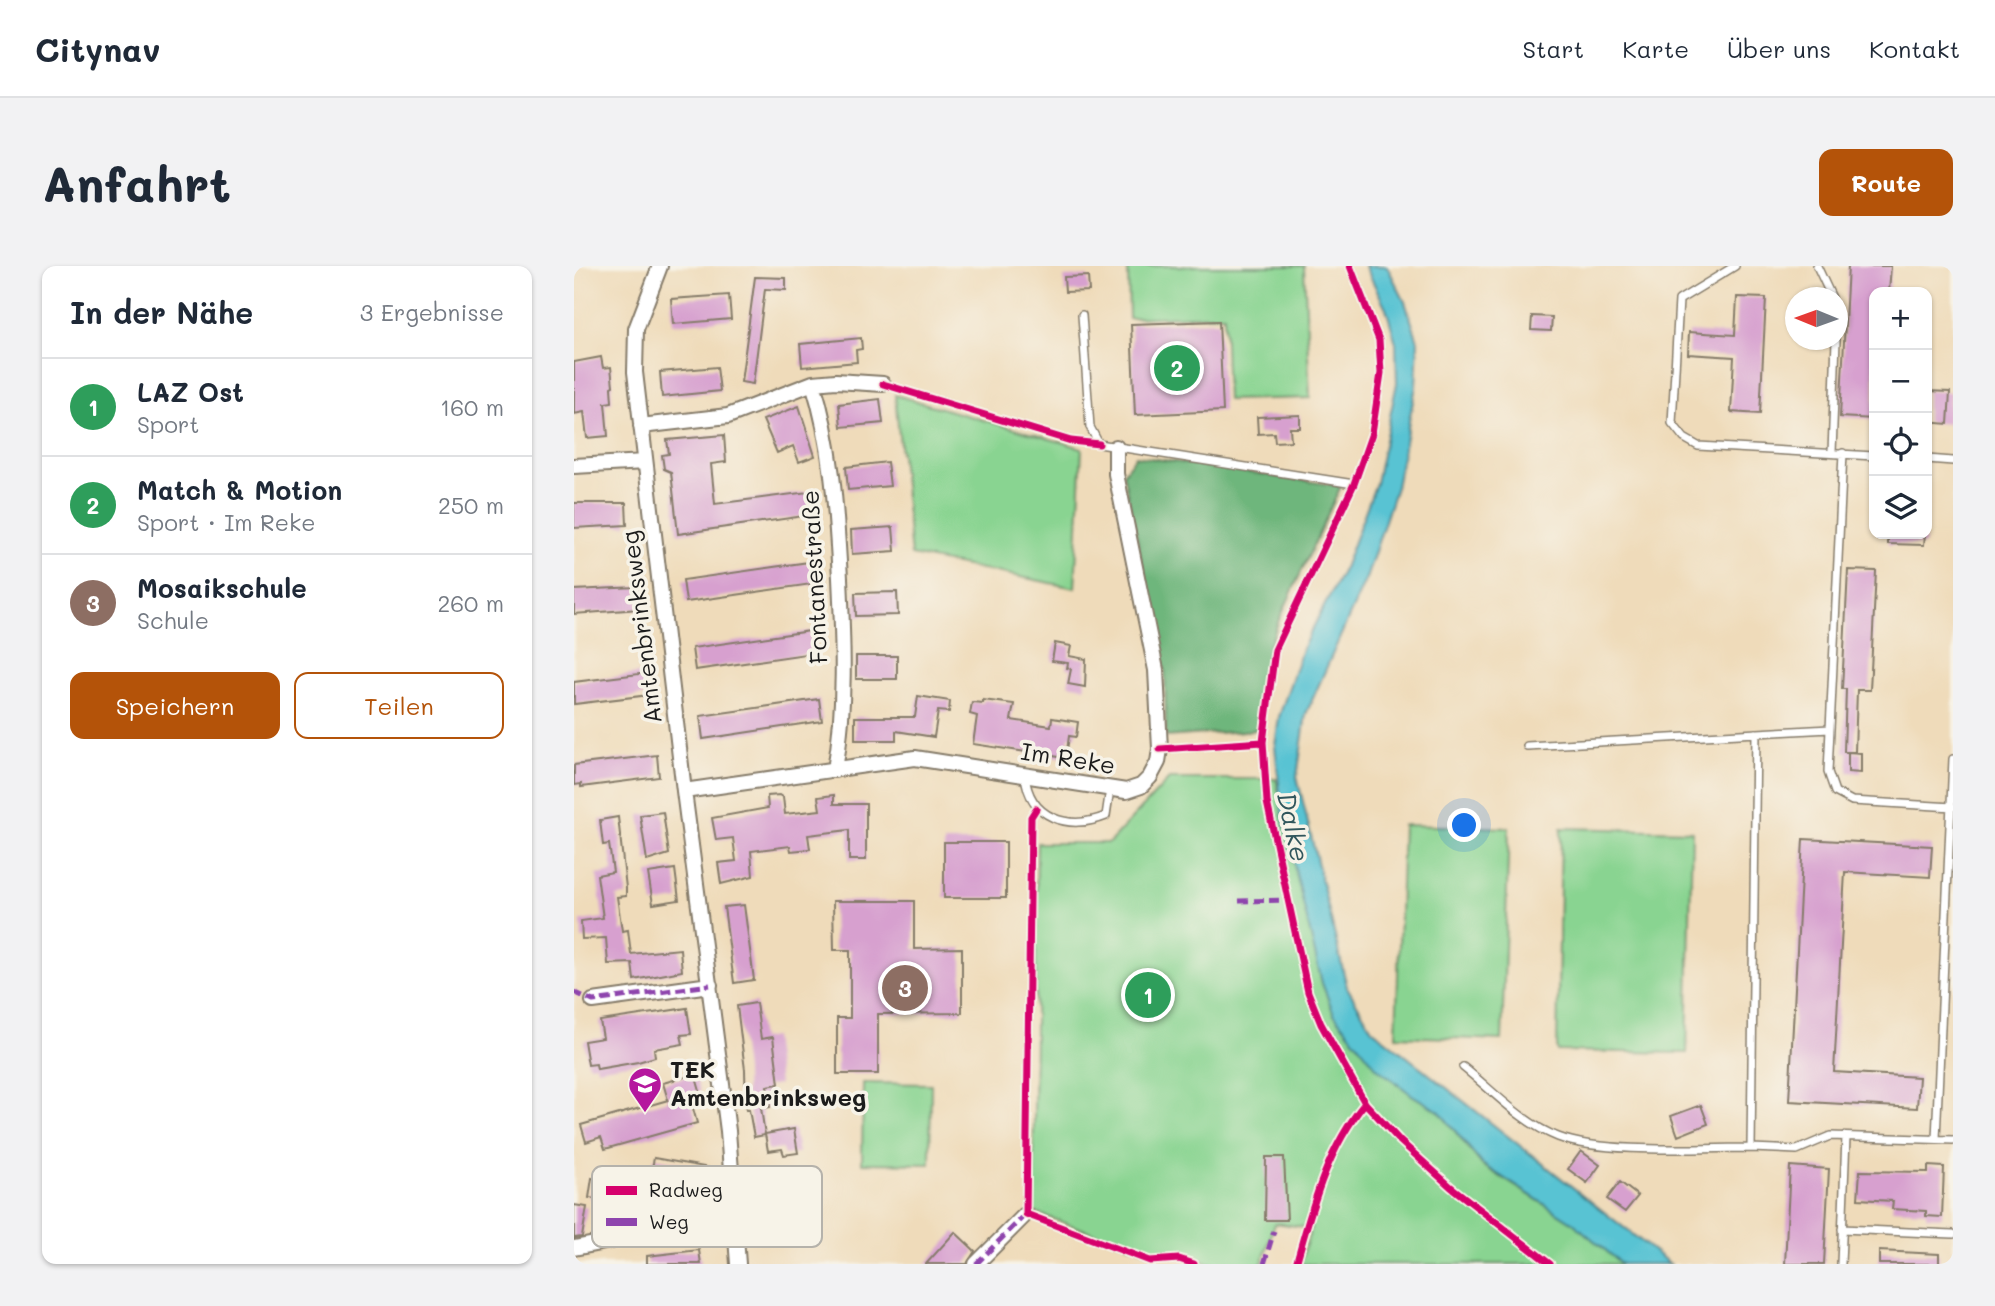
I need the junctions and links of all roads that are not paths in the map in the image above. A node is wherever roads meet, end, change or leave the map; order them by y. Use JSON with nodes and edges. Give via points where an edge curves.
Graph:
{"nodes":[{"id":1,"x":660,"y":266,"type":"edge"},
{"id":2,"x":1735,"y":266,"type":"edge"},
{"id":3,"x":1817,"y":266,"type":"edge"},
{"id":4,"x":1827,"y":287,"type":"edge"},
{"id":5,"x":1082,"y":315,"type":"dead end"},
{"id":6,"x":1836,"y":350,"type":"edge"},
{"id":7,"x":813,"y":383,"type":"junction"},
{"id":8,"x":883,"y":384,"type":"dead end"},
{"id":9,"x":641,"y":426,"type":"junction"},
{"id":10,"x":1116,"y":447,"type":"junction"},
{"id":11,"x":1832,"y":453,"type":"junction"},
{"id":12,"x":1843,"y":453,"type":"junction"},
{"id":13,"x":1869,"y":456,"type":"edge"},
{"id":14,"x":1932,"y":459,"type":"edge"},
{"id":15,"x":1953,"y":461,"type":"edge"},
{"id":16,"x":645,"y":462,"type":"junction"},
{"id":17,"x":574,"y":466,"type":"edge"},
{"id":18,"x":1353,"y":484,"type":"dead end"},
{"id":19,"x":1830,"y":729,"type":"junction"},
{"id":20,"x":1756,"y":733,"type":"junction"},
{"id":21,"x":1527,"y":746,"type":"dead end"},
{"id":22,"x":1953,"y":759,"type":"edge"},
{"id":23,"x":835,"y":769,"type":"junction"},
{"id":24,"x":1025,"y":775,"type":"junction"},
{"id":25,"x":1110,"y":788,"type":"junction"},
{"id":26,"x":684,"y":791,"type":"junction"},
{"id":27,"x":1952,"y":807,"type":"edge"},
{"id":28,"x":710,"y":985,"type":"junction"},
{"id":29,"x":593,"y":1001,"type":"dead end"},
{"id":30,"x":1463,"y":1067,"type":"dead end"},
{"id":31,"x":1846,"y":1137,"type":"junction"},
{"id":32,"x":1936,"y":1139,"type":"junction"},
{"id":33,"x":1953,"y":1140,"type":"edge"},
{"id":34,"x":1751,"y":1148,"type":"junction"},
{"id":35,"x":731,"y":1166,"type":"edge"},
{"id":36,"x":1026,"y":1214,"type":"dead end"},
{"id":37,"x":1842,"y":1229,"type":"junction"},
{"id":38,"x":1953,"y":1234,"type":"edge"},
{"id":39,"x":592,"y":1245,"type":"edge"},
{"id":40,"x":574,"y":1248,"type":"edge"},
{"id":41,"x":976,"y":1264,"type":"edge"},
{"id":42,"x":1841,"y":1264,"type":"edge"}],
"edges":[{"from":1,"to":9,"type":"street","name":"Amtenbrinksweg","via":[[636,329]]},
{"from":2,"to":11,"type":"lane","via":[[1679,300],[1672,423],[1698,446]]},
{"from":3,"to":4,"type":"lane"},
{"from":5,"to":10,"type":"lane","via":[[1090,427],[1099,444]]},
{"from":6,"to":11,"type":"lane"},
{"from":7,"to":8,"type":"street"},
{"from":7,"to":9,"type":"street","via":[[728,416]]},
{"from":7,"to":23,"type":"street","name":"Fontanestraße","via":[[825,422],[836,510],[842,729]]},
{"from":9,"to":16,"type":"street","name":"Amtenbrinksweg"},
{"from":10,"to":18,"type":"lane"},
{"from":10,"to":25,"type":"street","name":"Im Reke","via":[[1116,474],[1156,670],[1160,749],[1150,778],[1141,786],[1126,791]]},
{"from":11,"to":12,"type":"lane"},
{"from":12,"to":13,"type":"lane"},
{"from":12,"to":19,"type":"lane"},
{"from":14,"to":15,"type":"lane"},
{"from":16,"to":17,"type":"street"},
{"from":16,"to":26,"type":"street","name":"Amtenbrinksweg"},
{"from":19,"to":20,"type":"lane"},
{"from":19,"to":27,"type":"lane","via":[[1828,772],[1835,792],[1852,800]]},
{"from":20,"to":21,"type":"lane"},
{"from":20,"to":34,"type":"lane"},
{"from":22,"to":27,"type":"lane"},
{"from":23,"to":24,"type":"street","name":"Im Reke","via":[[915,758]]},
{"from":23,"to":26,"type":"street","name":"Im Reke"},
{"from":24,"to":25,"type":"street","name":"Im Reke"},
{"from":24,"to":25,"type":"lane","via":[[1026,792],[1036,809],[1054,818],[1090,822],[1106,816]]},
{"from":26,"to":28,"type":"street","name":"Amtenbrinksweg"},
{"from":27,"to":32,"type":"lane"},
{"from":28,"to":29,"type":"street"},
{"from":28,"to":35,"type":"street","name":"Amtenbrinksweg"},
{"from":30,"to":34,"type":"lane","via":[[1534,1124],[1558,1137],[1588,1144]]},
{"from":31,"to":32,"type":"lane"},
{"from":31,"to":34,"type":"lane","via":[[1830,1136],[1797,1150]]},
{"from":31,"to":37,"type":"lane"},
{"from":32,"to":33,"type":"lane"},
{"from":36,"to":41,"type":"street"},
{"from":37,"to":38,"type":"lane"},
{"from":37,"to":42,"type":"lane"},
{"from":39,"to":40,"type":"street"}]}
